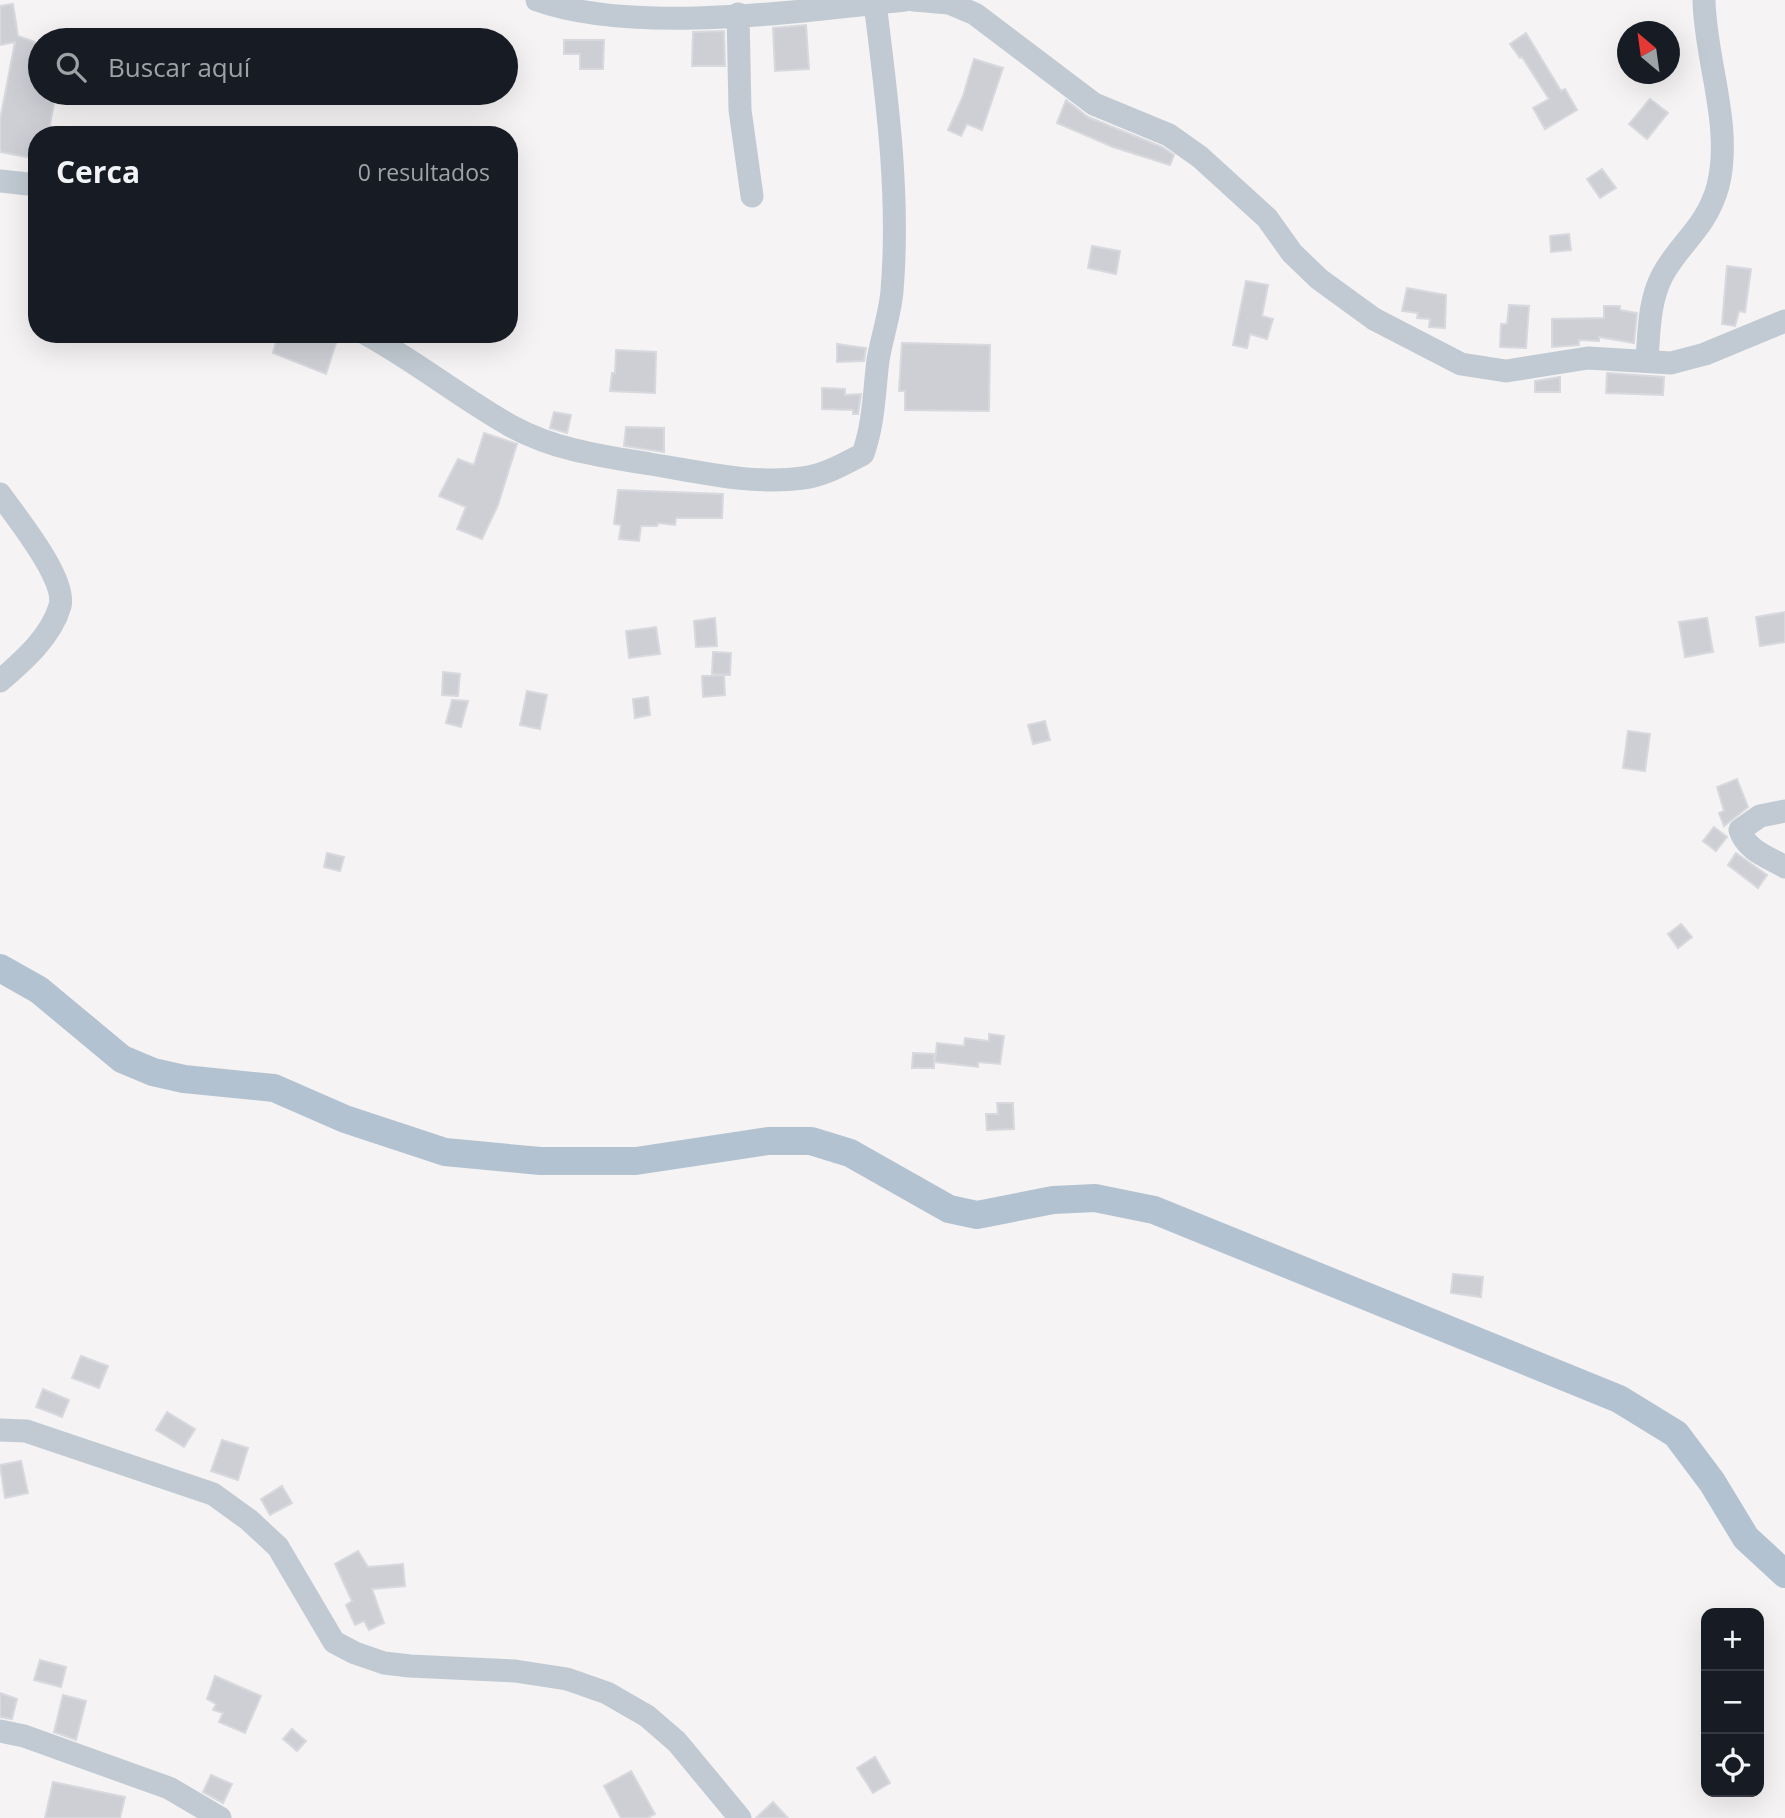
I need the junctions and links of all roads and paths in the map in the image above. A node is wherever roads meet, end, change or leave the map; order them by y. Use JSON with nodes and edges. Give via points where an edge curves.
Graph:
{"nodes":[{"id":1,"x":537,"y":0,"type":"edge"},
{"id":2,"x":905,"y":0,"type":"edge"},
{"id":3,"x":914,"y":0,"type":"edge"},
{"id":4,"x":1704,"y":0,"type":"edge"},
{"id":5,"x":875,"y":3,"type":"junction"},
{"id":6,"x":738,"y":14,"type":"junction"},
{"id":7,"x":0,"y":181,"type":"edge"},
{"id":8,"x":28,"y":184,"type":"edge"},
{"id":9,"x":752,"y":196,"type":"dead end"},
{"id":10,"x":1785,"y":321,"type":"edge"},
{"id":11,"x":382,"y":343,"type":"edge"},
{"id":12,"x":1647,"y":360,"type":"junction"},
{"id":13,"x":0,"y":494,"type":"edge"},
{"id":14,"x":0,"y":681,"type":"edge"},
{"id":15,"x":1785,"y":811,"type":"edge"},
{"id":16,"x":1785,"y":866,"type":"edge"},
{"id":17,"x":0,"y":968,"type":"edge"},
{"id":18,"x":0,"y":1430,"type":"edge"},
{"id":19,"x":1785,"y":1574,"type":"edge"},
{"id":20,"x":0,"y":1731,"type":"edge"},
{"id":21,"x":220,"y":1818,"type":"edge"},
{"id":22,"x":740,"y":1818,"type":"edge"}],
"edges":[{"from":1,"to":6,"type":"street","via":[[589,13],[631,17]]},
{"from":2,"to":5,"type":"street"},
{"from":3,"to":12,"type":"street","via":[[948,4],[975,14],[1094,104],[1169,135],[1267,218],[1292,253],[1320,279],[1374,319],[1461,365],[1506,371],[1588,358]]},
{"from":4,"to":12,"type":"street","via":[[1721,150],[1718,185],[1702,226],[1662,275],[1653,299]]},
{"from":5,"to":6,"type":"street"},
{"from":5,"to":11,"type":"street","via":[[891,129],[892,293],[878,360],[872,428],[863,454],[805,478],[771,480],[604,458],[551,444],[512,426]]},
{"from":6,"to":9,"type":"street","via":[[740,110]]},
{"from":7,"to":8,"type":"street"},
{"from":10,"to":12,"type":"street","via":[[1705,354],[1671,363]]},
{"from":13,"to":14,"type":"street","via":[[55,578],[61,604],[46,635]]},
{"from":15,"to":16,"type":"street","via":[[1760,816],[1740,830],[1756,851]]},
{"from":17,"to":19,"type":"main road","via":[[39,990],[122,1059],[153,1072],[274,1088],[345,1119],[444,1152],[540,1161],[636,1161],[768,1141],[811,1141],[850,1153],[949,1209],[977,1215],[1053,1200],[1095,1198],[1154,1210],[1619,1399],[1676,1434],[1746,1538]]},
{"from":18,"to":22,"type":"street","via":[[26,1431],[213,1494],[278,1547],[334,1642],[355,1653],[384,1663],[567,1679],[607,1693],[647,1716],[677,1742]]},
{"from":20,"to":21,"type":"street","via":[[169,1788]]}]}
